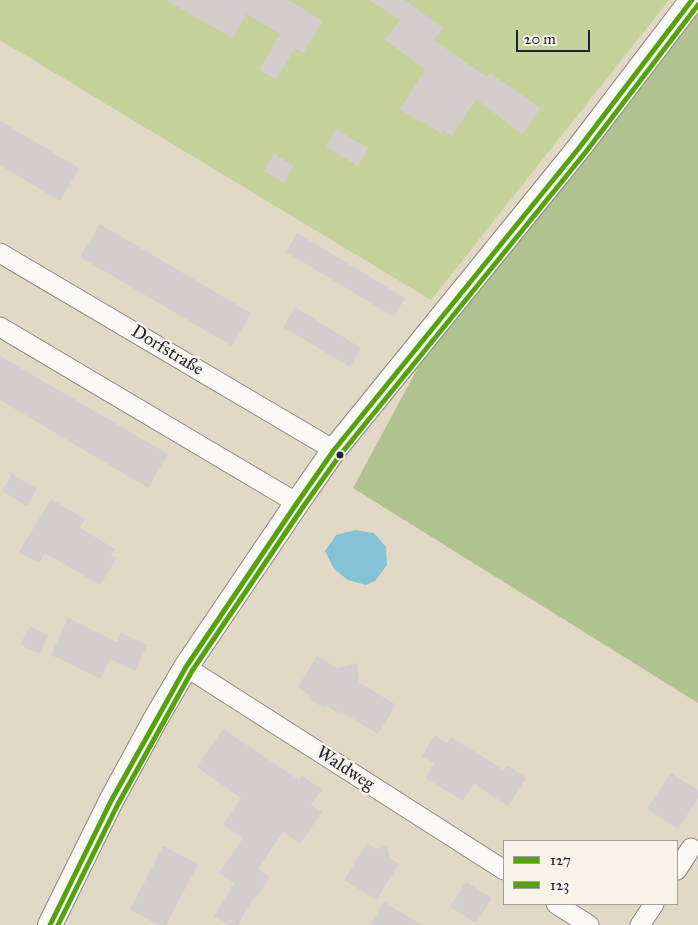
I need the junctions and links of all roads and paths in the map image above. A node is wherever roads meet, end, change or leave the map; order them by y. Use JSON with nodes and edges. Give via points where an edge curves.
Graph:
{"nodes":[{"id":1,"x":692,"y":0,"type":"edge"},
{"id":2,"x":0,"y":253,"type":"edge"},
{"id":3,"x":0,"y":327,"type":"edge"},
{"id":4,"x":334,"y":450,"type":"junction"},
{"id":5,"x":297,"y":503,"type":"junction"},
{"id":6,"x":186,"y":667,"type":"junction"},
{"id":7,"x":691,"y":848,"type":"dead end"},
{"id":8,"x":678,"y":868,"type":"edge"},
{"id":9,"x":503,"y":869,"type":"edge"},
{"id":10,"x":558,"y":905,"type":"edge"},
{"id":11,"x":653,"y":905,"type":"edge"},
{"id":12,"x":50,"y":925,"type":"edge"},
{"id":13,"x":589,"y":925,"type":"edge"},
{"id":14,"x":640,"y":925,"type":"edge"}],
"edges":[{"from":1,"to":4,"type":"street","via":[[579,148]]},
{"from":2,"to":4,"type":"street","name":"Dorfstraße"},
{"from":3,"to":5,"type":"street"},
{"from":4,"to":5,"type":"street"},
{"from":5,"to":6,"type":"street"},
{"from":6,"to":9,"type":"street","name":"Waldweg"},
{"from":6,"to":12,"type":"street","via":[[111,801]]},
{"from":7,"to":8,"type":"street"},
{"from":10,"to":13,"type":"street"},
{"from":11,"to":14,"type":"street"}]}
